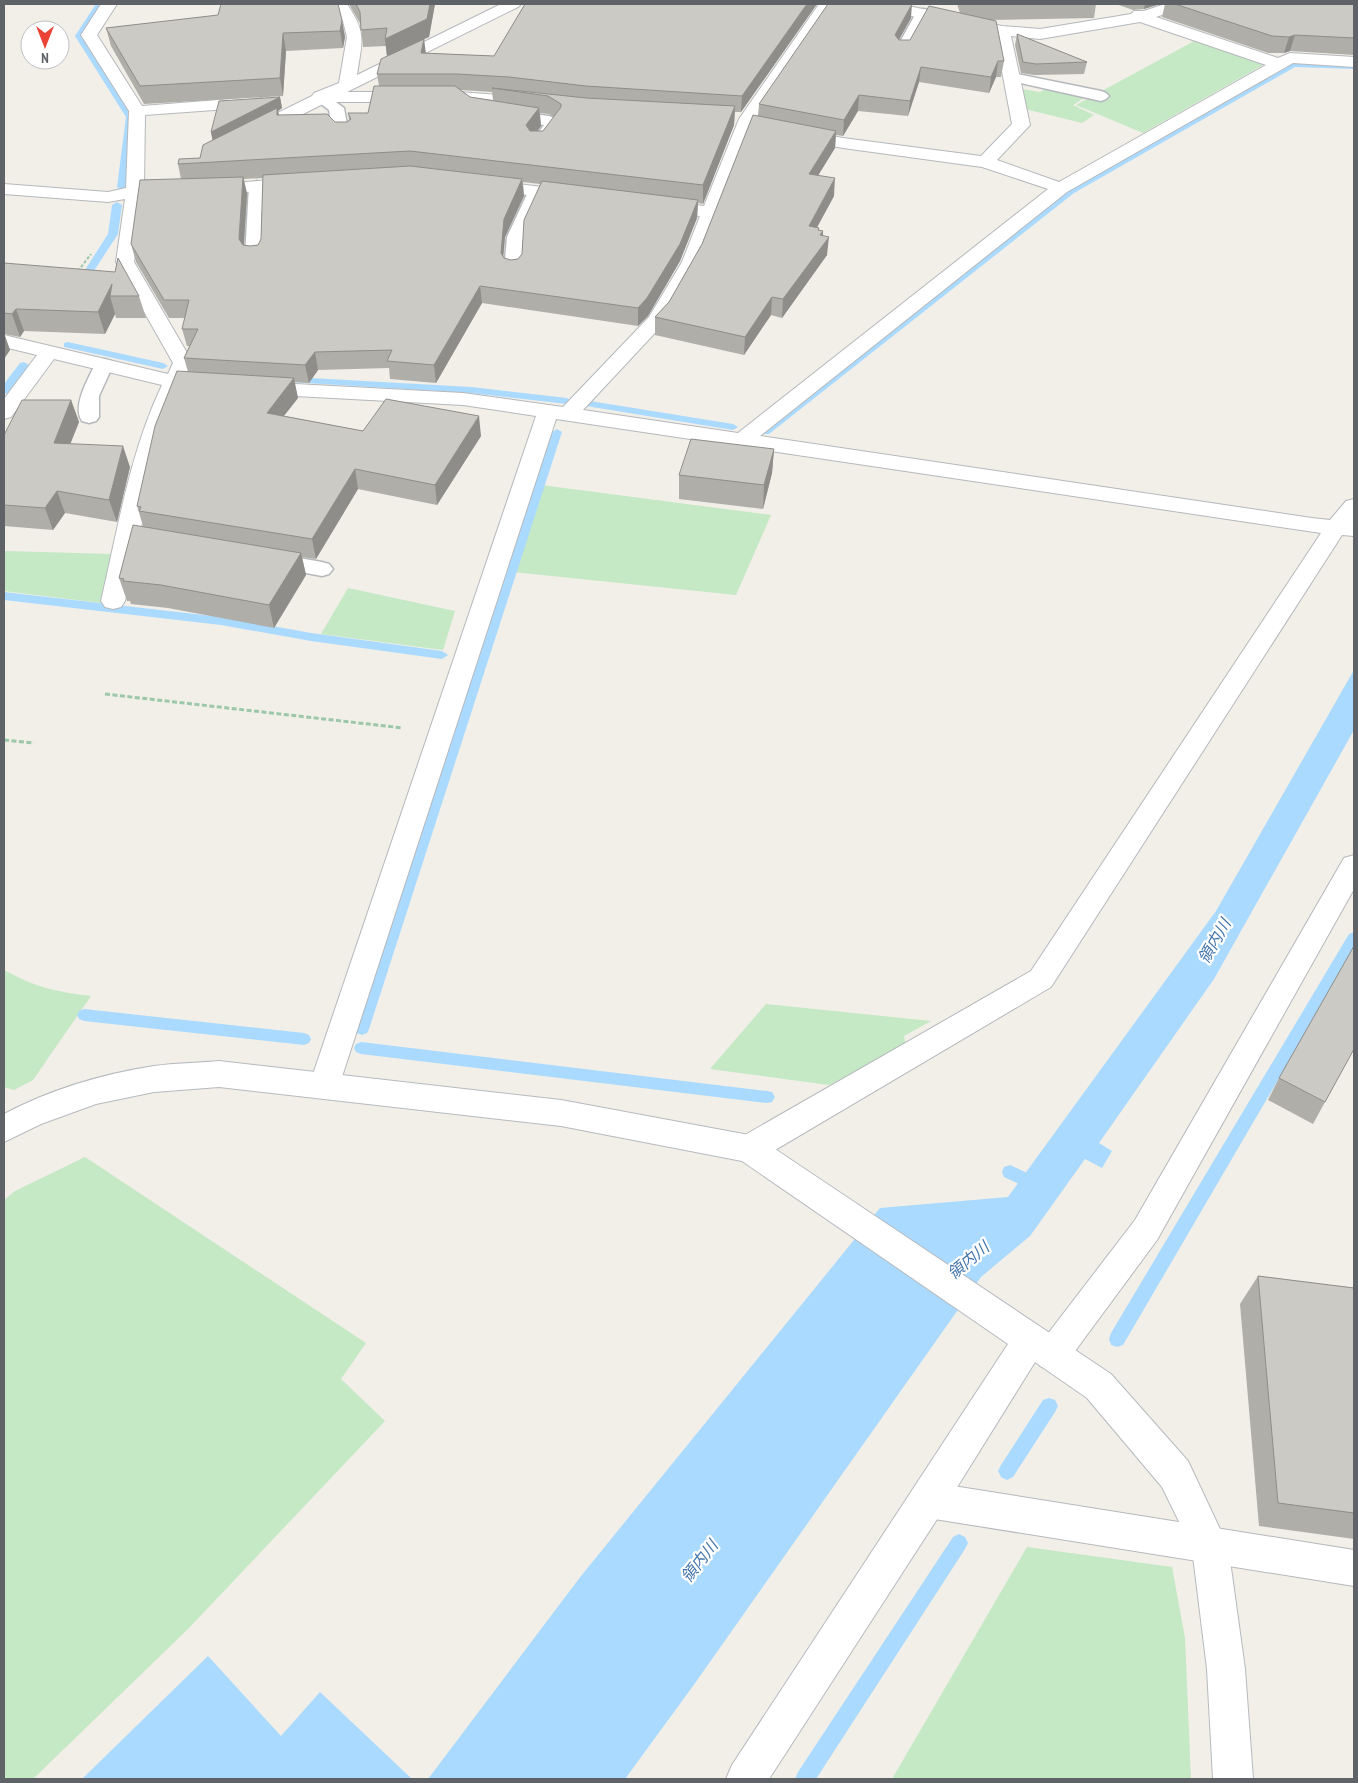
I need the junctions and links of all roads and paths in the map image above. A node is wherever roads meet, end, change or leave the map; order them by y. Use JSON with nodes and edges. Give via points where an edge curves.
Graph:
{"nodes":[{"id":1,"x":109,"y":4,"type":"edge"},
{"id":2,"x":339,"y":4,"type":"edge"},
{"id":3,"x":512,"y":4,"type":"edge"},
{"id":4,"x":826,"y":4,"type":"edge"},
{"id":5,"x":879,"y":4,"type":"edge"},
{"id":6,"x":1180,"y":4,"type":"edge"},
{"id":7,"x":1137,"y":10,"type":"edge"},
{"id":8,"x":923,"y":13,"type":"junction"},
{"id":9,"x":1002,"y":31,"type":"junction"},
{"id":10,"x":902,"y":52,"type":"edge"},
{"id":11,"x":1354,"y":62,"type":"edge"},
{"id":12,"x":1279,"y":64,"type":"junction"},
{"id":13,"x":1012,"y":77,"type":"junction"},
{"id":14,"x":346,"y":84,"type":"junction"},
{"id":15,"x":1101,"y":96,"type":"dead end"},
{"id":16,"x":459,"y":97,"type":"junction"},
{"id":17,"x":316,"y":99,"type":"junction"},
{"id":18,"x":548,"y":104,"type":"edge"},
{"id":19,"x":137,"y":111,"type":"junction"},
{"id":20,"x":740,"y":120,"type":"junction"},
{"id":21,"x":765,"y":128,"type":"edge"},
{"id":22,"x":784,"y":132,"type":"edge"},
{"id":23,"x":344,"y":136,"type":"edge"},
{"id":24,"x":238,"y":139,"type":"edge"},
{"id":25,"x":537,"y":145,"type":"edge"},
{"id":26,"x":985,"y":162,"type":"junction"},
{"id":27,"x":170,"y":173,"type":"dead end"},
{"id":28,"x":316,"y":182,"type":"edge"},
{"id":29,"x":469,"y":183,"type":"edge"},
{"id":30,"x":257,"y":186,"type":"junction"},
{"id":31,"x":1061,"y":188,"type":"junction"},
{"id":32,"x":4,"y":189,"type":"edge"},
{"id":33,"x":136,"y":191,"type":"junction"},
{"id":34,"x":536,"y":192,"type":"junction"},
{"id":35,"x":108,"y":197,"type":"junction"},
{"id":36,"x":594,"y":198,"type":"edge"},
{"id":37,"x":644,"y":204,"type":"edge"},
{"id":38,"x":712,"y":212,"type":"junction"},
{"id":39,"x":254,"y":257,"type":"edge"},
{"id":40,"x":513,"y":271,"type":"edge"},
{"id":41,"x":75,"y":275,"type":"edge"},
{"id":42,"x":4,"y":341,"type":"edge"},
{"id":43,"x":48,"y":352,"type":"junction"},
{"id":44,"x":104,"y":365,"type":"junction"},
{"id":45,"x":175,"y":381,"type":"junction"},
{"id":46,"x":4,"y":413,"type":"edge"},
{"id":47,"x":558,"y":413,"type":"junction"},
{"id":48,"x":89,"y":417,"type":"dead end"},
{"id":49,"x":741,"y":441,"type":"junction"},
{"id":50,"x":1354,"y":506,"type":"edge"},
{"id":51,"x":1345,"y":528,"type":"edge"},
{"id":52,"x":254,"y":558,"type":"edge"},
{"id":53,"x":322,"y":569,"type":"dead end"},
{"id":54,"x":113,"y":601,"type":"dead end"},
{"id":55,"x":105,"y":694,"type":"dead end"},
{"id":56,"x":442,"y":732,"type":"junction"},
{"id":57,"x":4,"y":740,"type":"edge"},
{"id":58,"x":34,"y":743,"type":"dead end"},
{"id":59,"x":1354,"y":865,"type":"edge"},
{"id":60,"x":324,"y":1086,"type":"junction"},
{"id":61,"x":4,"y":1129,"type":"edge"},
{"id":62,"x":749,"y":1149,"type":"junction"},
{"id":63,"x":1041,"y":1347,"type":"junction"},
{"id":64,"x":928,"y":1500,"type":"junction"},
{"id":65,"x":1210,"y":1546,"type":"junction"},
{"id":66,"x":1354,"y":1568,"type":"edge"},
{"id":67,"x":746,"y":1779,"type":"edge"},
{"id":68,"x":1232,"y":1779,"type":"edge"}],
"edges":[{"from":1,"to":19,"type":"street","via":[[90,35]]},
{"from":2,"to":14,"type":"street","via":[[351,21],[355,38]]},
{"from":3,"to":14,"type":"street"},
{"from":4,"to":20,"type":"street"},
{"from":5,"to":8,"type":"street"},
{"from":6,"to":7,"type":"street"},
{"from":7,"to":9,"type":"street","via":[[1072,30],[1040,34]]},
{"from":7,"to":12,"type":"street"},
{"from":8,"to":9,"type":"street"},
{"from":8,"to":10,"type":"lane"},
{"from":9,"to":13,"type":"street"},
{"from":11,"to":12,"type":"street","via":[[1290,58]]},
{"from":12,"to":31,"type":"street"},
{"from":13,"to":15,"type":"lane"},
{"from":13,"to":26,"type":"street","via":[[1021,125]]},
{"from":14,"to":17,"type":"street"},
{"from":16,"to":17,"type":"street"},
{"from":16,"to":18,"type":"street"},
{"from":16,"to":25,"type":"lane","via":[[477,110],[549,121],[553,124]]},
{"from":17,"to":19,"type":"street"},
{"from":17,"to":23,"type":"lane","via":[[336,108]]},
{"from":17,"to":24,"type":"street"},
{"from":19,"to":33,"type":"street"},
{"from":20,"to":21,"type":"street"},
{"from":20,"to":38,"type":"street"},
{"from":22,"to":26,"type":"street"},
{"from":26,"to":31,"type":"street"},
{"from":27,"to":33,"type":"street"},
{"from":28,"to":30,"type":"street"},
{"from":29,"to":34,"type":"street"},
{"from":30,"to":33,"type":"street"},
{"from":30,"to":39,"type":"lane"},
{"from":31,"to":49,"type":"street"},
{"from":32,"to":35,"type":"street"},
{"from":33,"to":35,"type":"street"},
{"from":33,"to":45,"type":"street","via":[[125,262],[183,363]]},
{"from":34,"to":36,"type":"street"},
{"from":34,"to":40,"type":"lane","via":[[515,237]]},
{"from":35,"to":41,"type":"path","via":[[98,244]]},
{"from":37,"to":38,"type":"street"},
{"from":38,"to":47,"type":"street","via":[[691,262],[657,320]]},
{"from":42,"to":43,"type":"street"},
{"from":43,"to":44,"type":"street"},
{"from":43,"to":46,"type":"street"},
{"from":44,"to":45,"type":"street"},
{"from":44,"to":48,"type":"lane","via":[[90,396]]},
{"from":45,"to":47,"type":"street","via":[[463,399]]},
{"from":45,"to":54,"type":"street","via":[[148,445],[137,538]]},
{"from":47,"to":49,"type":"street"},
{"from":47,"to":56,"type":"street"},
{"from":49,"to":51,"type":"street"},
{"from":50,"to":51,"type":"street"},
{"from":51,"to":62,"type":"street","via":[[1041,979]]},
{"from":52,"to":53,"type":"lane"},
{"from":55,"to":56,"type":"path"},
{"from":56,"to":60,"type":"street"},
{"from":57,"to":58,"type":"path"},
{"from":59,"to":63,"type":"street","via":[[1146,1230]]},
{"from":60,"to":61,"type":"street","via":[[219,1074],[154,1080],[94,1091],[30,1115]]},
{"from":60,"to":62,"type":"street","via":[[561,1113]]},
{"from":62,"to":63,"type":"street"},
{"from":63,"to":64,"type":"street"},
{"from":63,"to":65,"type":"street","via":[[1099,1386],[1175,1474]]},
{"from":64,"to":65,"type":"street"},
{"from":64,"to":67,"type":"street"},
{"from":65,"to":66,"type":"street"},
{"from":65,"to":68,"type":"street","via":[[1226,1669]]}]}
